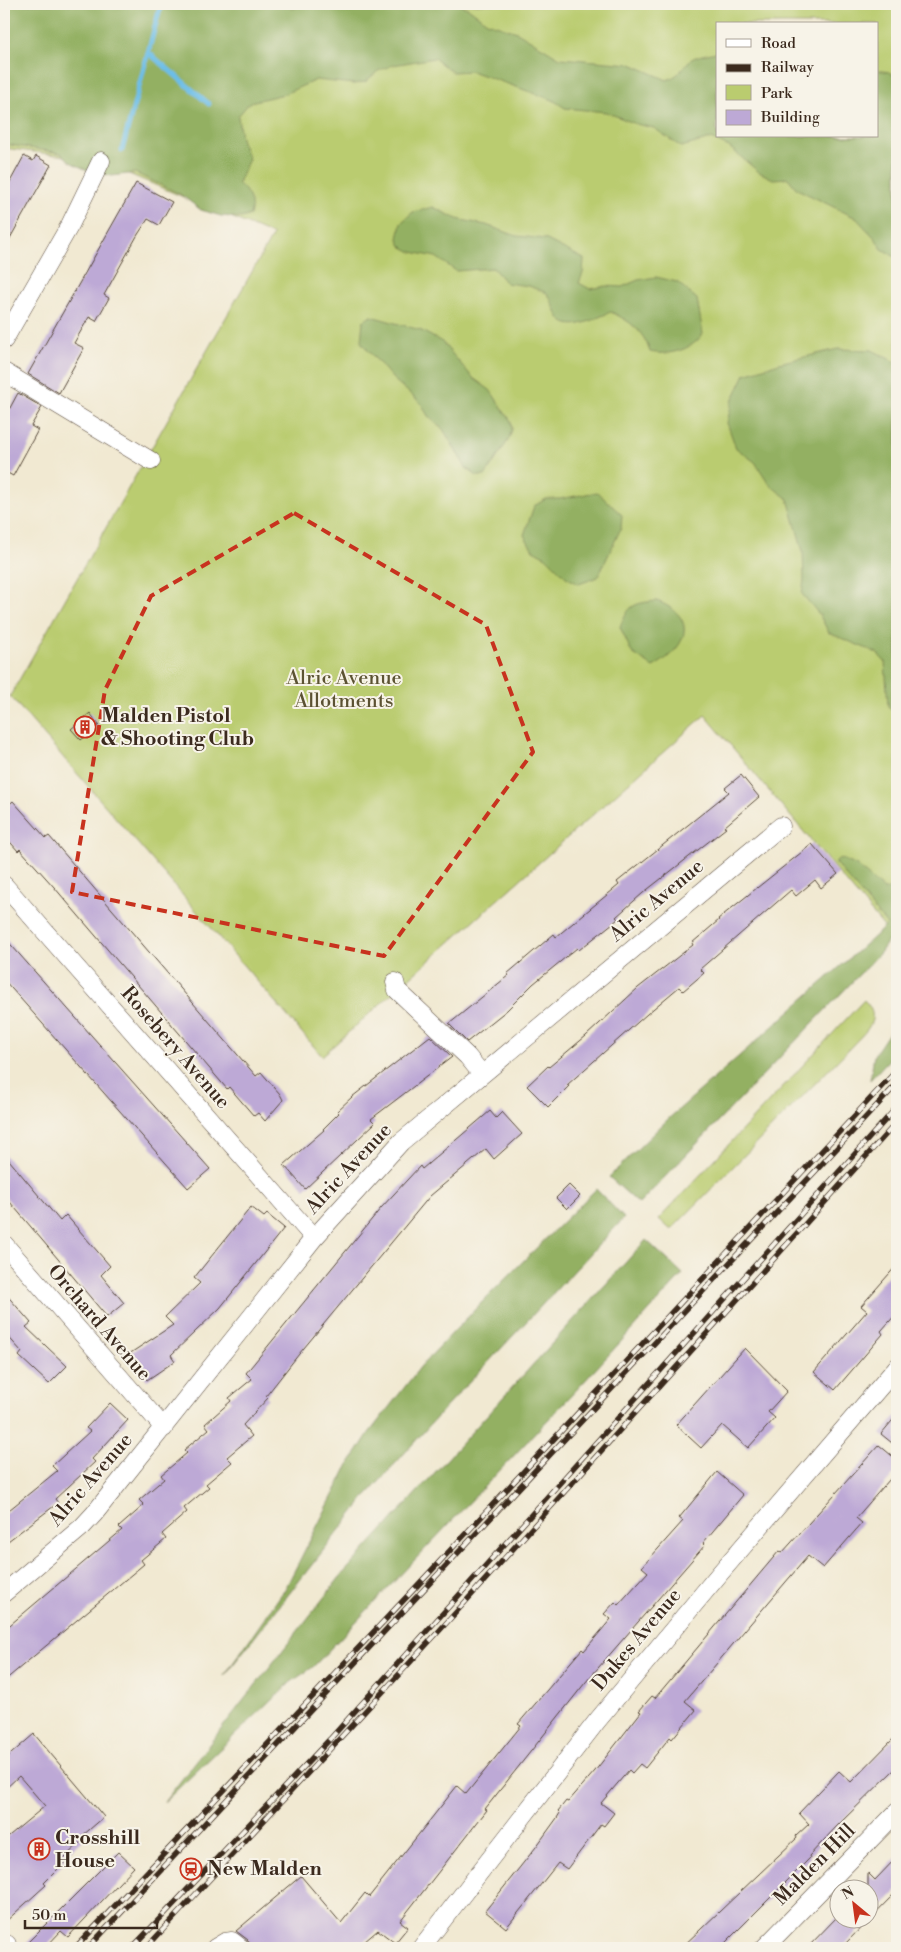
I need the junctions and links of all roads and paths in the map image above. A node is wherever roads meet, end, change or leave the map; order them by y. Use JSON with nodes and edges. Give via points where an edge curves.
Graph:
{"nodes":[{"id":1,"x":101,"y":161,"type":"dead end"},
{"id":2,"x":4,"y":340,"type":"edge"},
{"id":3,"x":4,"y":372,"type":"edge"},
{"id":4,"x":152,"y":461,"type":"dead end"},
{"id":5,"x":781,"y":826,"type":"dead end"},
{"id":6,"x":4,"y":885,"type":"edge"},
{"id":7,"x":395,"y":982,"type":"dead end"},
{"id":8,"x":482,"y":1074,"type":"junction"},
{"id":9,"x":314,"y":1238,"type":"junction"},
{"id":10,"x":4,"y":1244,"type":"edge"},
{"id":11,"x":897,"y":1367,"type":"edge"},
{"id":12,"x":164,"y":1428,"type":"junction"},
{"id":13,"x":4,"y":1594,"type":"edge"},
{"id":14,"x":897,"y":1812,"type":"edge"},
{"id":15,"x":216,"y":1948,"type":"edge"},
{"id":16,"x":241,"y":1948,"type":"edge"},
{"id":17,"x":421,"y":1948,"type":"edge"},
{"id":18,"x":764,"y":1948,"type":"edge"}],
"edges":[{"from":1,"to":2,"type":"street","via":[[70,225]]},
{"from":3,"to":4,"type":"street"},
{"from":5,"to":8,"type":"street","name":"Alric Avenue"},
{"from":6,"to":9,"type":"street","name":"Rosebery Avenue"},
{"from":7,"to":8,"type":"street","via":[[397,990]]},
{"from":8,"to":9,"type":"street","name":"Alric Avenue","via":[[383,1159]]},
{"from":9,"to":12,"type":"street","name":"Alric Avenue"},
{"from":10,"to":12,"type":"street","name":"Orchard Avenue"},
{"from":11,"to":17,"type":"street","name":"Dukes Avenue","via":[[597,1721]]},
{"from":12,"to":13,"type":"street","name":"Alric Avenue","via":[[82,1527]]},
{"from":14,"to":18,"type":"street","name":"Malden Hill"},
{"from":15,"to":16,"type":"street","via":[[232,1941]]}]}
